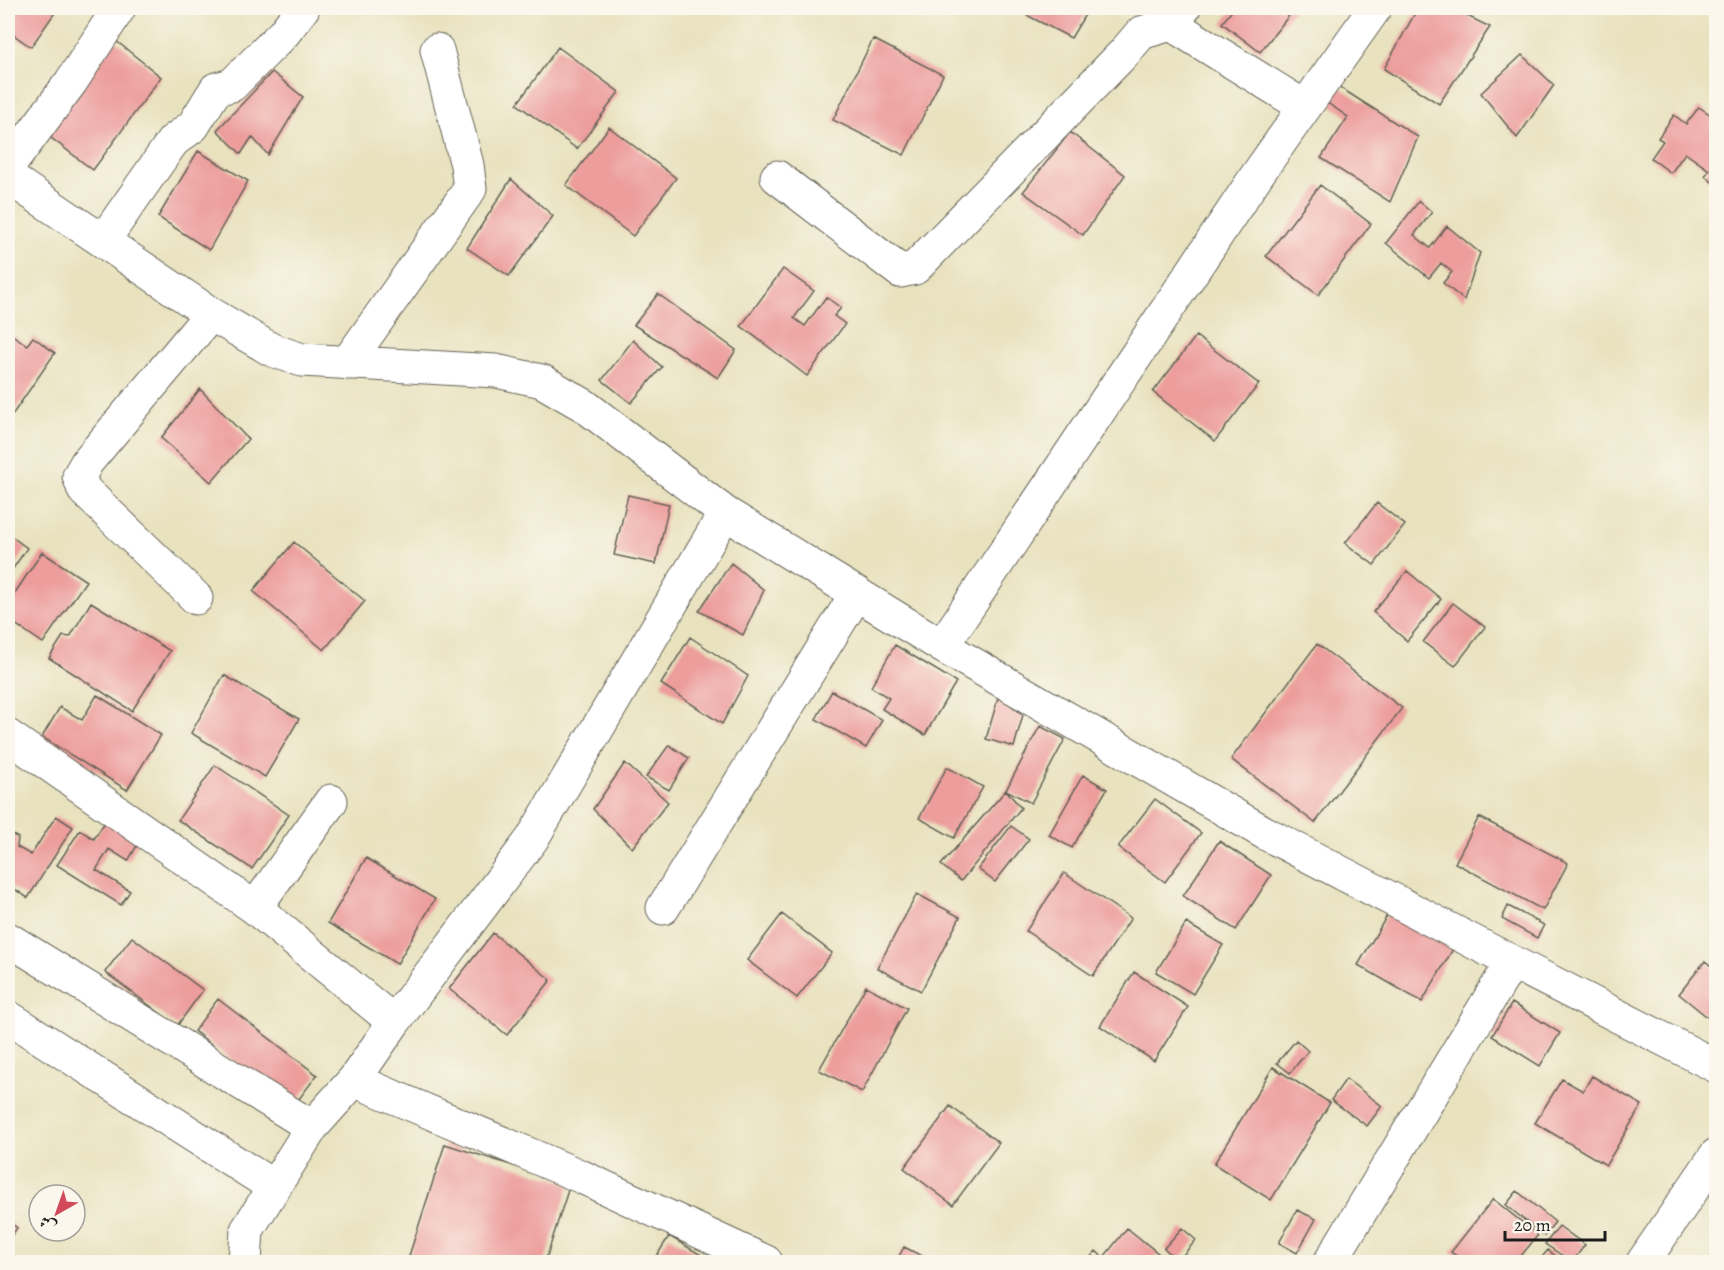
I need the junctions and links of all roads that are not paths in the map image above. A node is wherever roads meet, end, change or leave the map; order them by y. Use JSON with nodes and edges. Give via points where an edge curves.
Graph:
{"nodes":[{"id":1,"x":119,"y":8,"type":"edge"},
{"id":2,"x":303,"y":8,"type":"edge"},
{"id":3,"x":1375,"y":8,"type":"edge"},
{"id":4,"x":1178,"y":16,"type":"edge"},
{"id":5,"x":437,"y":51,"type":"dead end"},
{"id":6,"x":1305,"y":107,"type":"junction"},
{"id":7,"x":8,"y":167,"type":"edge"},
{"id":8,"x":8,"y":177,"type":"edge"},
{"id":9,"x":777,"y":177,"type":"dead end"},
{"id":10,"x":103,"y":241,"type":"junction"},
{"id":11,"x":211,"y":314,"type":"junction"},
{"id":12,"x":347,"y":363,"type":"junction"},
{"id":13,"x":725,"y":513,"type":"junction"},
{"id":14,"x":857,"y":593,"type":"junction"},
{"id":15,"x":196,"y":598,"type":"dead end"},
{"id":16,"x":942,"y":645,"type":"junction"},
{"id":17,"x":8,"y":736,"type":"edge"},
{"id":18,"x":331,"y":801,"type":"dead end"},
{"id":19,"x":255,"y":908,"type":"junction"},
{"id":20,"x":663,"y":908,"type":"dead end"},
{"id":21,"x":8,"y":939,"type":"edge"},
{"id":22,"x":1512,"y":962,"type":"junction"},
{"id":23,"x":8,"y":1017,"type":"edge"},
{"id":24,"x":394,"y":1022,"type":"junction"},
{"id":25,"x":1716,"y":1066,"type":"edge"},
{"id":26,"x":354,"y":1080,"type":"junction"},
{"id":27,"x":312,"y":1127,"type":"junction"},
{"id":28,"x":1716,"y":1155,"type":"edge"},
{"id":29,"x":274,"y":1187,"type":"junction"},
{"id":30,"x":245,"y":1263,"type":"edge"},
{"id":31,"x":766,"y":1263,"type":"edge"},
{"id":32,"x":1330,"y":1263,"type":"edge"},
{"id":33,"x":1643,"y":1263,"type":"edge"}],
"edges":[{"from":1,"to":7,"type":"street","via":[[71,82]]},
{"from":2,"to":10,"type":"street","via":[[232,85],[216,89],[193,126],[172,141]]},
{"from":3,"to":6,"type":"street"},
{"from":4,"to":6,"type":"street"},
{"from":4,"to":9,"type":"street","via":[[1141,33],[915,268],[900,271]]},
{"from":5,"to":12,"type":"street","via":[[470,189]]},
{"from":6,"to":16,"type":"street"},
{"from":8,"to":10,"type":"street"},
{"from":10,"to":11,"type":"street"},
{"from":11,"to":12,"type":"street","via":[[272,350],[302,360]]},
{"from":11,"to":15,"type":"street","via":[[87,462],[80,476],[84,490]]},
{"from":12,"to":13,"type":"street","via":[[496,371],[542,381],[585,406]]},
{"from":13,"to":14,"type":"street"},
{"from":13,"to":24,"type":"street","via":[[532,839]]},
{"from":14,"to":16,"type":"street"},
{"from":14,"to":20,"type":"street"},
{"from":16,"to":22,"type":"street","via":[[1265,833]]},
{"from":17,"to":19,"type":"street"},
{"from":18,"to":19,"type":"street"},
{"from":19,"to":24,"type":"street"},
{"from":21,"to":27,"type":"street"},
{"from":22,"to":25,"type":"street"},
{"from":22,"to":32,"type":"street"},
{"from":23,"to":29,"type":"street"},
{"from":24,"to":26,"type":"street"},
{"from":26,"to":27,"type":"street"},
{"from":26,"to":31,"type":"street","via":[[582,1177]]},
{"from":27,"to":29,"type":"street"},
{"from":28,"to":33,"type":"street"},
{"from":29,"to":30,"type":"street","via":[[247,1230]]}]}
